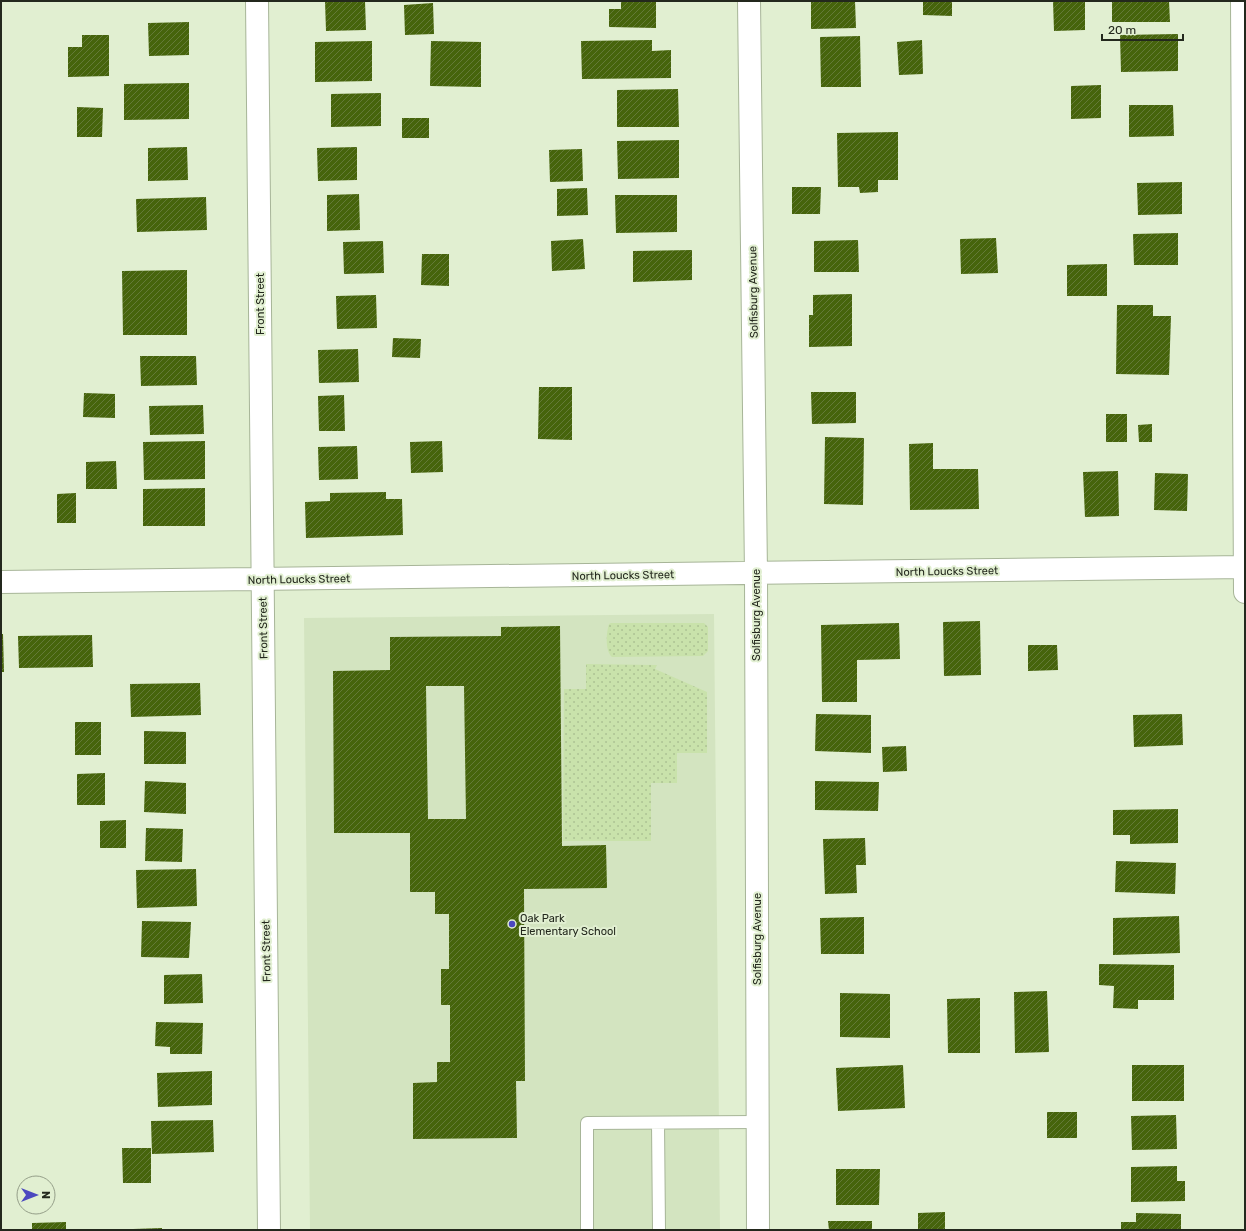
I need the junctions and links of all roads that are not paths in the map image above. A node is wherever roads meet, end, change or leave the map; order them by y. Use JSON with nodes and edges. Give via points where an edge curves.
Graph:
{"nodes":[{"id":1,"x":257,"y":1,"type":"edge"},
{"id":2,"x":749,"y":1,"type":"edge"},
{"id":3,"x":1242,"y":1,"type":"edge"},
{"id":4,"x":1245,"y":567,"type":"edge"},
{"id":5,"x":756,"y":574,"type":"junction"},
{"id":6,"x":262,"y":579,"type":"junction"},
{"id":7,"x":1,"y":582,"type":"edge"},
{"id":8,"x":1245,"y":592,"type":"edge"},
{"id":9,"x":758,"y":1122,"type":"junction"},
{"id":10,"x":658,"y":1123,"type":"junction"},
{"id":11,"x":269,"y":1230,"type":"edge"},
{"id":12,"x":587,"y":1230,"type":"edge"},
{"id":13,"x":659,"y":1230,"type":"edge"},
{"id":14,"x":758,"y":1230,"type":"edge"}],
"edges":[{"from":1,"to":6,"type":"street","name":"Front Street"},
{"from":2,"to":5,"type":"street","name":"Solfisburg Avenue"},
{"from":3,"to":4,"type":"street"},
{"from":4,"to":5,"type":"street","name":"North Loucks Street"},
{"from":4,"to":8,"type":"street"},
{"from":5,"to":6,"type":"street","name":"North Loucks Street"},
{"from":5,"to":9,"type":"street","name":"Solfisburg Avenue"},
{"from":6,"to":7,"type":"street","name":"North Loucks Street"},
{"from":6,"to":11,"type":"street","name":"Front Street"},
{"from":9,"to":10,"type":"lane"},
{"from":9,"to":14,"type":"street","name":"Solfisburg Avenue"},
{"from":10,"to":12,"type":"lane","via":[[587,1123]]},
{"from":10,"to":13,"type":"lane"}]}
